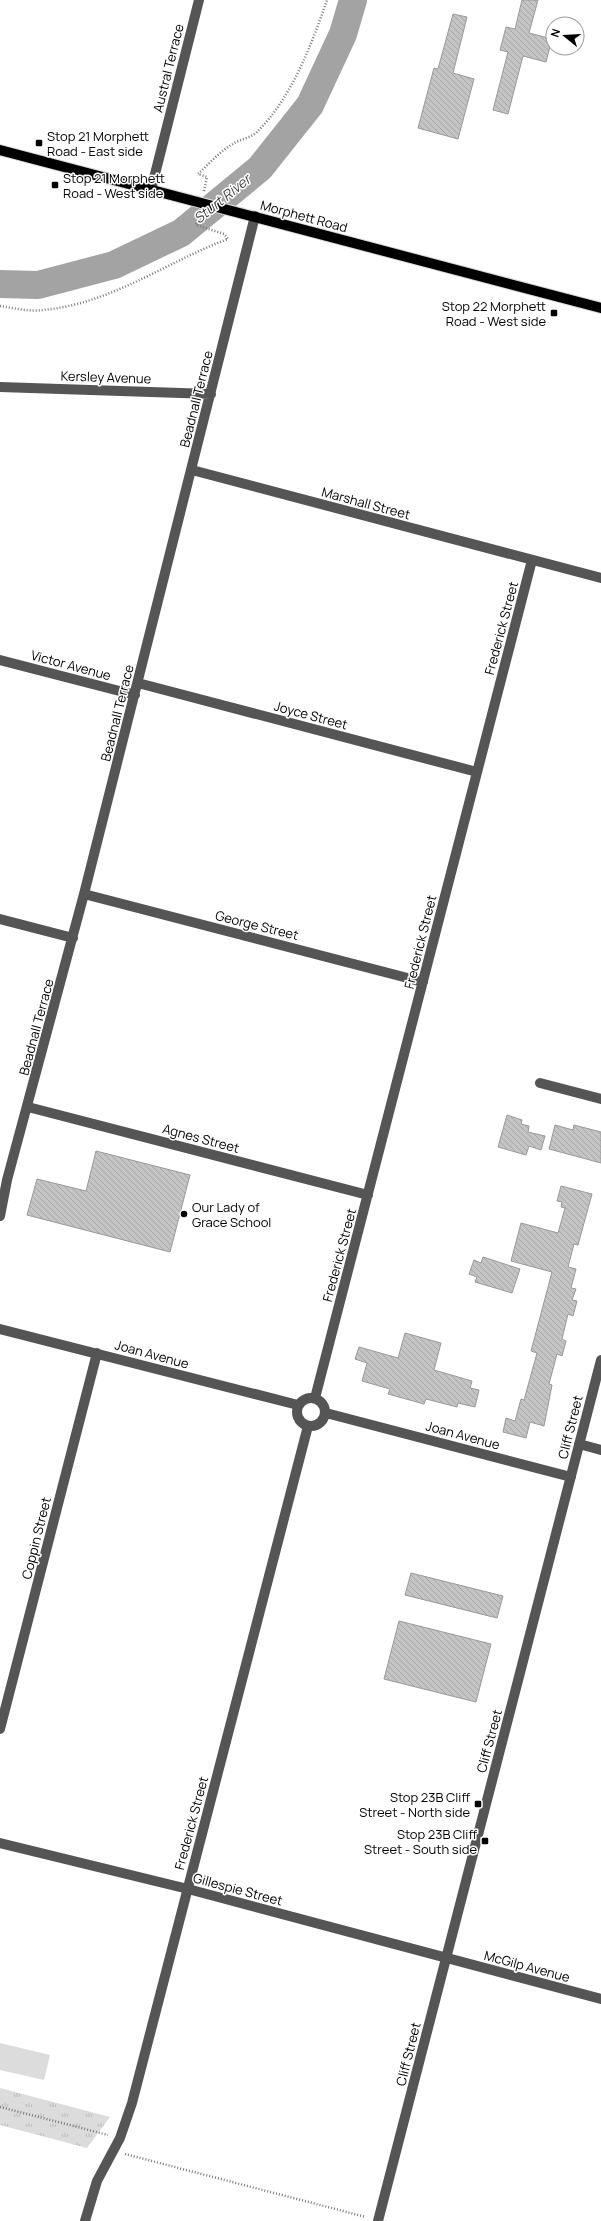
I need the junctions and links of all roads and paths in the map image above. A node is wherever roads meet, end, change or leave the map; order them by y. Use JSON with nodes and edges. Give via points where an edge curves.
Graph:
{"nodes":[{"id":1,"x":199,"y":0,"type":"edge"},
{"id":2,"x":326,"y":0,"type":"edge"},
{"id":3,"x":0,"y":150,"type":"edge"},
{"id":4,"x":207,"y":177,"type":"dead end"},
{"id":5,"x":151,"y":190,"type":"junction"},
{"id":6,"x":255,"y":216,"type":"junction"},
{"id":7,"x":197,"y":223,"type":"dead end"},
{"id":8,"x":0,"y":306,"type":"edge"},
{"id":9,"x":601,"y":308,"type":"edge"},
{"id":10,"x":0,"y":387,"type":"edge"},
{"id":11,"x":211,"y":394,"type":"junction"},
{"id":12,"x":192,"y":470,"type":"junction"},
{"id":13,"x":532,"y":560,"type":"junction"},
{"id":14,"x":601,"y":578,"type":"edge"},
{"id":15,"x":0,"y":660,"type":"edge"},
{"id":16,"x":138,"y":683,"type":"junction"},
{"id":17,"x":135,"y":695,"type":"junction"},
{"id":18,"x":477,"y":772,"type":"junction"},
{"id":19,"x":84,"y":894,"type":"junction"},
{"id":20,"x":0,"y":919,"type":"edge"},
{"id":21,"x":73,"y":938,"type":"junction"},
{"id":22,"x":423,"y":982,"type":"junction"},
{"id":23,"x":540,"y":1083,"type":"dead end"},
{"id":24,"x":601,"y":1099,"type":"edge"},
{"id":25,"x":28,"y":1107,"type":"junction"},
{"id":26,"x":4,"y":1179,"type":"edge"},
{"id":27,"x":368,"y":1195,"type":"junction"},
{"id":28,"x":0,"y":1216,"type":"edge"},
{"id":29,"x":0,"y":1329,"type":"edge"},
{"id":30,"x":97,"y":1353,"type":"junction"},
{"id":31,"x":601,"y":1360,"type":"edge"},
{"id":32,"x":314,"y":1398,"type":"junction"},
{"id":33,"x":298,"y":1406,"type":"junction"},
{"id":34,"x":326,"y":1413,"type":"junction"},
{"id":35,"x":308,"y":1426,"type":"junction"},
{"id":36,"x":579,"y":1444,"type":"junction"},
{"id":37,"x":601,"y":1450,"type":"edge"},
{"id":38,"x":571,"y":1477,"type":"junction"},
{"id":39,"x":0,"y":1729,"type":"edge"},
{"id":40,"x":0,"y":1844,"type":"edge"},
{"id":41,"x":188,"y":1889,"type":"junction"},
{"id":42,"x":446,"y":1958,"type":"junction"},
{"id":43,"x":601,"y":1999,"type":"edge"},
{"id":44,"x":0,"y":2107,"type":"edge"},
{"id":45,"x":120,"y":2138,"type":"junction"},
{"id":46,"x":114,"y":2151,"type":"junction"},
{"id":47,"x":85,"y":2221,"type":"edge"},
{"id":48,"x":378,"y":2221,"type":"edge"}],
"edges":[{"from":1,"to":5,"type":"street","name":"Austral Terrace"},
{"from":2,"to":4,"type":"path","via":[[302,62],[277,108],[256,133],[232,144],[198,174]]},
{"from":3,"to":5,"type":"main road","name":"Morphett Road"},
{"from":5,"to":6,"type":"main road","name":"Morphett Road"},
{"from":6,"to":9,"type":"main road","name":"Morphett Road"},
{"from":6,"to":11,"type":"street","name":"Beadnall Terrace"},
{"from":7,"to":8,"type":"path","via":[[196,225],[224,234],[228,239],[211,244],[163,270],[97,298],[42,311]]},
{"from":10,"to":11,"type":"street","name":"Kersley Avenue"},
{"from":11,"to":12,"type":"street","name":"Beadnall Terrace"},
{"from":12,"to":13,"type":"street","name":"Marshall Street"},
{"from":12,"to":16,"type":"street","name":"Beadnall Terrace"},
{"from":13,"to":14,"type":"street"},
{"from":13,"to":18,"type":"street","name":"Frederick Street"},
{"from":15,"to":17,"type":"street","name":"Victor Avenue"},
{"from":16,"to":17,"type":"street","name":"Beadnall Terrace"},
{"from":16,"to":18,"type":"street","name":"Joyce Street"},
{"from":17,"to":19,"type":"street","name":"Beadnall Terrace"},
{"from":18,"to":22,"type":"street","name":"Frederick Street"},
{"from":19,"to":21,"type":"street","name":"Beadnall Terrace"},
{"from":19,"to":22,"type":"street","name":"George Street"},
{"from":20,"to":21,"type":"street"},
{"from":21,"to":25,"type":"street","name":"Beadnall Terrace"},
{"from":22,"to":27,"type":"street","name":"Frederick Street"},
{"from":23,"to":24,"type":"street"},
{"from":25,"to":26,"type":"street","name":"Beadnall Terrace"},
{"from":25,"to":27,"type":"street","name":"Agnes Street"},
{"from":26,"to":28,"type":"street","name":"Beadnall Terrace"},
{"from":27,"to":32,"type":"street","name":"Frederick Street"},
{"from":29,"to":30,"type":"street","name":"Joan Avenue"},
{"from":30,"to":33,"type":"street","name":"Joan Avenue"},
{"from":30,"to":39,"type":"street","name":"Coppin Street"},
{"from":31,"to":36,"type":"street","name":"Cliff Street"},
{"from":32,"to":33,"type":"street","via":[[305,1399]]},
{"from":32,"to":34,"type":"street","via":[[323,1404]]},
{"from":33,"to":35,"type":"street","via":[[299,1421]]},
{"from":34,"to":35,"type":"street","via":[[322,1422]]},
{"from":34,"to":38,"type":"street","name":"Joan Avenue"},
{"from":35,"to":41,"type":"street","name":"Frederick Street"},
{"from":36,"to":37,"type":"street"},
{"from":36,"to":38,"type":"street","name":"Cliff Street"},
{"from":38,"to":42,"type":"street","name":"Cliff Street"},
{"from":40,"to":41,"type":"street","name":"Gillespie Street"},
{"from":41,"to":42,"type":"street","name":"Gillespie Street"},
{"from":41,"to":45,"type":"street","name":"Frederick Street","via":[[132,2103]]},
{"from":42,"to":43,"type":"street","name":"McGilp Avenue"},
{"from":42,"to":48,"type":"street","name":"Cliff Street"},
{"from":44,"to":45,"type":"path"},
{"from":45,"to":46,"type":"street","name":"Frederick Street"},
{"from":46,"to":47,"type":"street","name":"Frederick Street","via":[[97,2181]]},
{"from":46,"to":48,"type":"path"}]}
